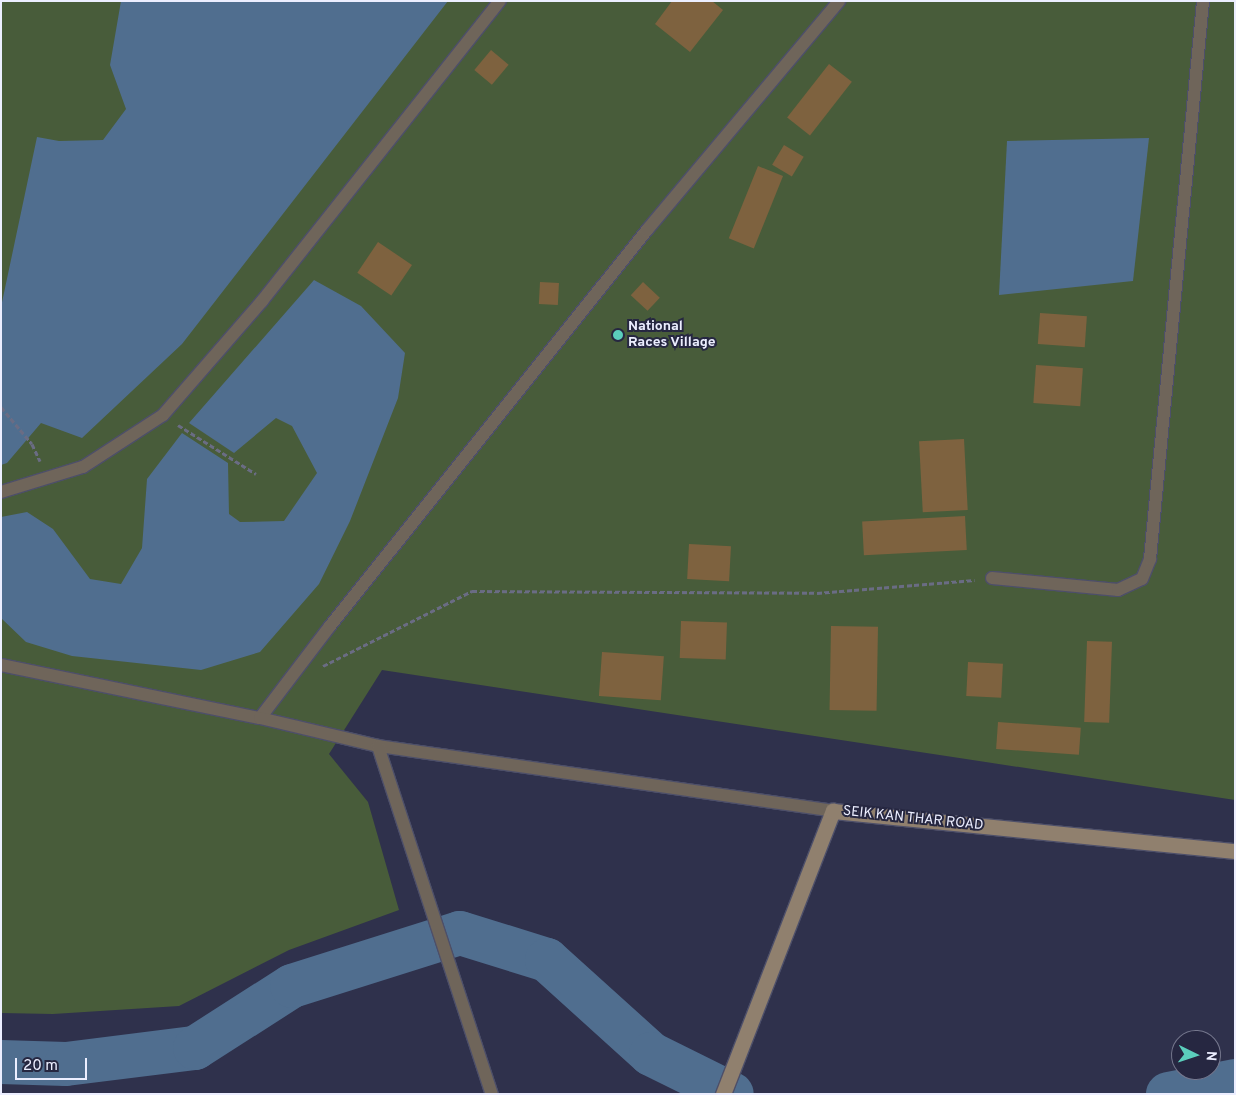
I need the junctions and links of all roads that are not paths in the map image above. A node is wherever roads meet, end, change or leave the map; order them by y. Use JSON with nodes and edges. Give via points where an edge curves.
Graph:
{"nodes":[{"id":1,"x":500,"y":1,"type":"edge"},
{"id":2,"x":839,"y":1,"type":"edge"},
{"id":3,"x":1204,"y":1,"type":"edge"},
{"id":4,"x":1,"y":492,"type":"edge"},
{"id":5,"x":992,"y":578,"type":"road end"},
{"id":6,"x":1,"y":665,"type":"edge"},
{"id":7,"x":260,"y":718,"type":"junction"},
{"id":8,"x":378,"y":746,"type":"junction"},
{"id":9,"x":834,"y":811,"type":"junction"},
{"id":10,"x":1235,"y":851,"type":"edge"},
{"id":11,"x":492,"y":1094,"type":"edge"},
{"id":12,"x":723,"y":1094,"type":"edge"}],
"edges":[{"from":1,"to":4,"type":"lane","via":[[262,301],[163,415],[83,467]]},
{"from":2,"to":7,"type":"lane","via":[[648,230]]},
{"from":3,"to":5,"type":"lane","via":[[1150,559],[1142,579],[1118,590]]},
{"from":6,"to":7,"type":"lane"},
{"from":7,"to":8,"type":"lane"},
{"from":8,"to":9,"type":"lane"},
{"from":8,"to":11,"type":"lane"},
{"from":9,"to":10,"type":"street","name":"SEIK KAN THAR ROAD"},
{"from":9,"to":12,"type":"street","name":"SEIK KAN THAR ROAD"}]}
